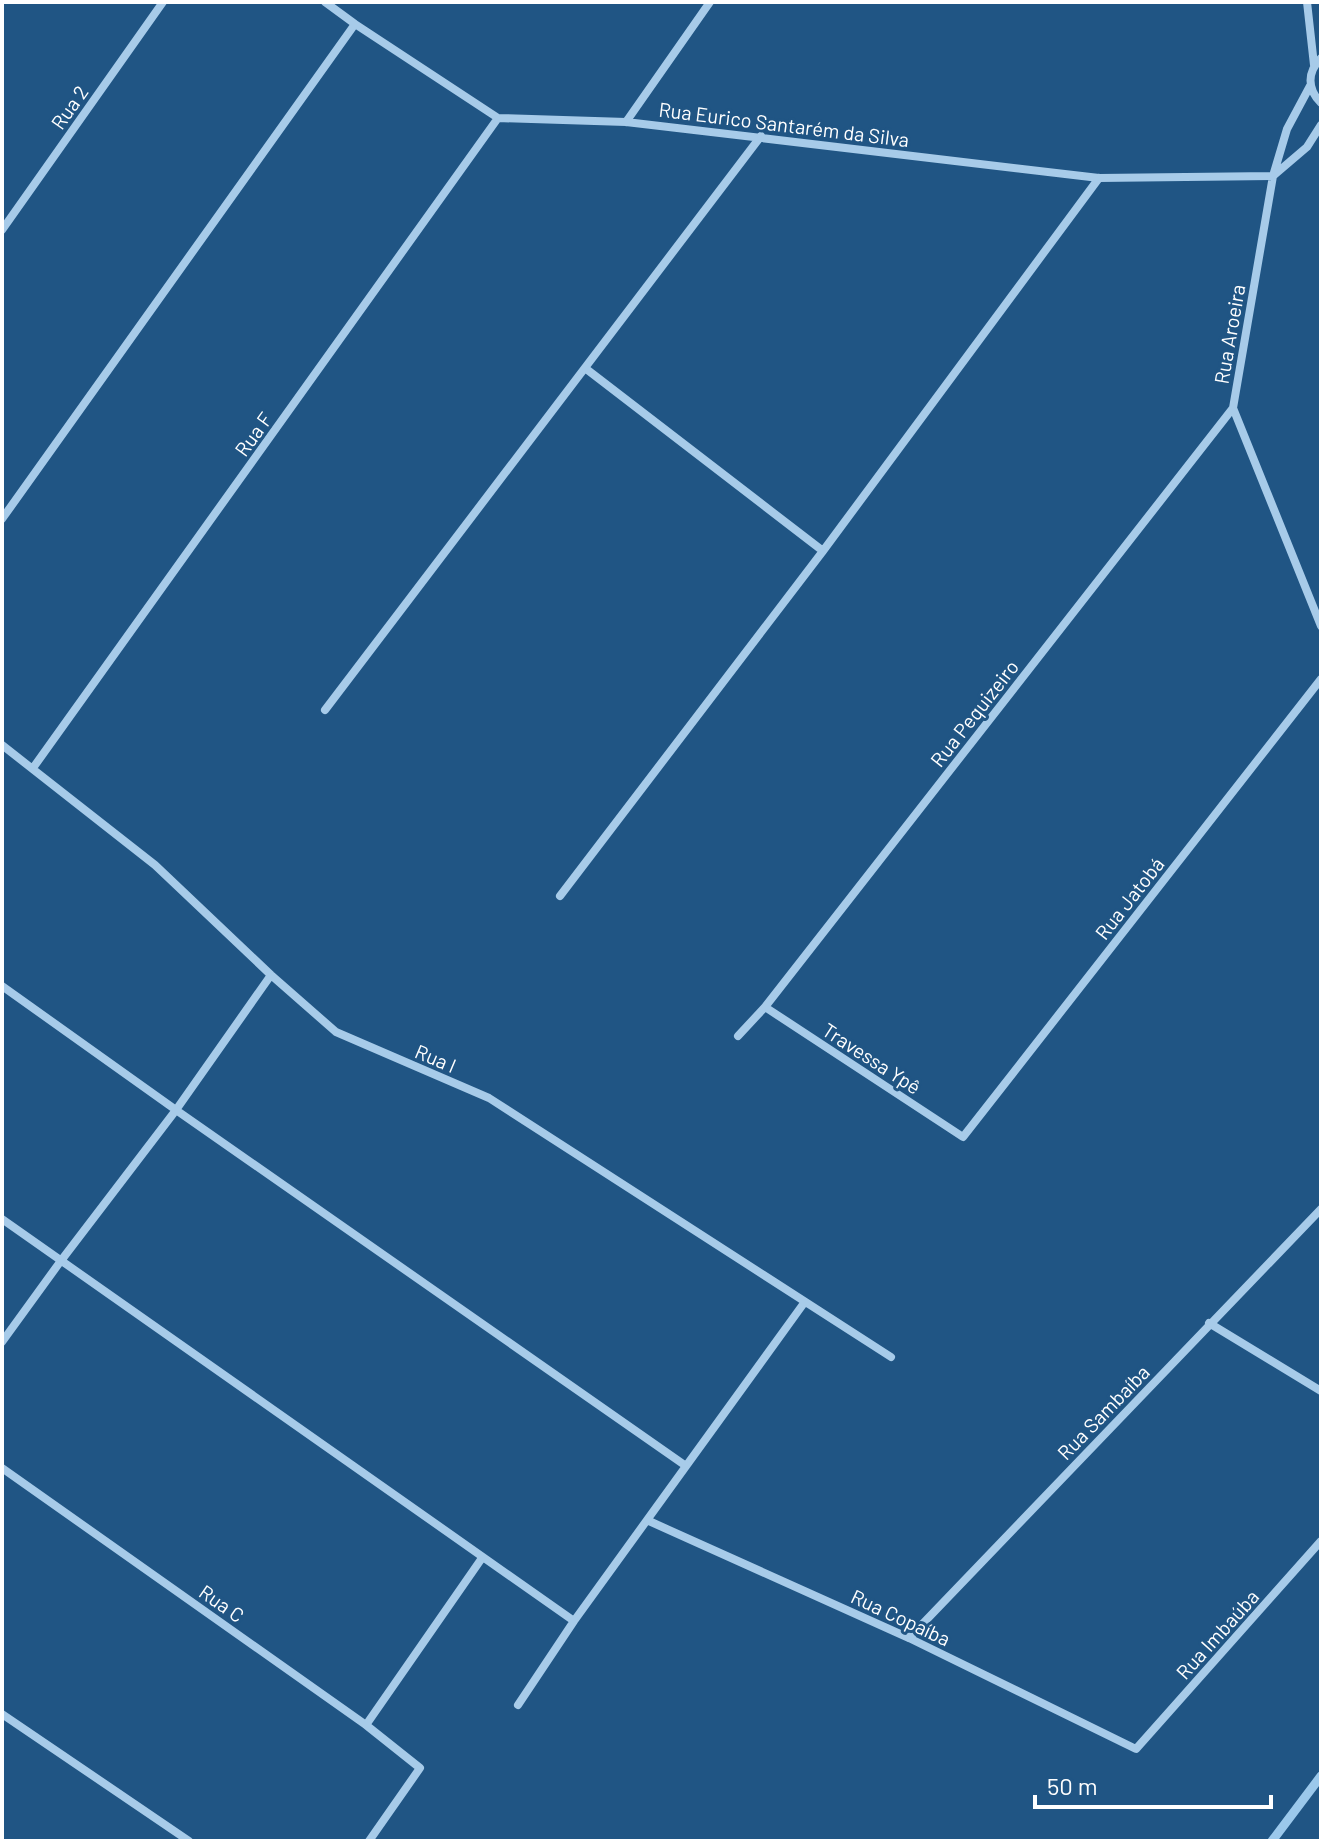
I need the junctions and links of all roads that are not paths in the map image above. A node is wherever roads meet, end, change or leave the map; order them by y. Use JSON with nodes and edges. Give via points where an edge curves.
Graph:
{"nodes":[{"id":1,"x":163,"y":2,"type":"edge"},
{"id":2,"x":325,"y":2,"type":"edge"},
{"id":3,"x":710,"y":2,"type":"edge"},
{"id":4,"x":1307,"y":2,"type":"edge"},
{"id":5,"x":355,"y":24,"type":"junction"},
{"id":6,"x":1321,"y":58,"type":"edge"},
{"id":7,"x":1314,"y":65,"type":"junction"},
{"id":8,"x":1310,"y":86,"type":"junction"},
{"id":9,"x":1321,"y":103,"type":"edge"},
{"id":10,"x":498,"y":118,"type":"junction"},
{"id":11,"x":626,"y":122,"type":"junction"},
{"id":12,"x":1321,"y":125,"type":"edge"},
{"id":13,"x":761,"y":136,"type":"junction"},
{"id":14,"x":1273,"y":176,"type":"junction"},
{"id":15,"x":1099,"y":178,"type":"junction"},
{"id":16,"x":2,"y":230,"type":"edge"},
{"id":17,"x":585,"y":368,"type":"junction"},
{"id":18,"x":1233,"y":408,"type":"junction"},
{"id":19,"x":2,"y":519,"type":"edge"},
{"id":20,"x":823,"y":551,"type":"junction"},
{"id":21,"x":1321,"y":626,"type":"edge"},
{"id":22,"x":1321,"y":679,"type":"edge"},
{"id":23,"x":325,"y":710,"type":"dead end"},
{"id":24,"x":2,"y":745,"type":"edge"},
{"id":25,"x":33,"y":768,"type":"junction"},
{"id":26,"x":560,"y":896,"type":"dead end"},
{"id":27,"x":271,"y":975,"type":"junction"},
{"id":28,"x":2,"y":986,"type":"edge"},
{"id":29,"x":765,"y":1007,"type":"junction"},
{"id":30,"x":738,"y":1036,"type":"dead end"},
{"id":31,"x":176,"y":1110,"type":"junction"},
{"id":32,"x":963,"y":1137,"type":"joint"},
{"id":33,"x":1321,"y":1209,"type":"edge"},
{"id":34,"x":2,"y":1219,"type":"edge"},
{"id":35,"x":60,"y":1262,"type":"junction"},
{"id":36,"x":804,"y":1303,"type":"junction"},
{"id":37,"x":1209,"y":1323,"type":"junction"},
{"id":38,"x":2,"y":1342,"type":"edge"},
{"id":39,"x":891,"y":1357,"type":"dead end"},
{"id":40,"x":1321,"y":1391,"type":"edge"},
{"id":41,"x":686,"y":1466,"type":"junction"},
{"id":42,"x":2,"y":1468,"type":"edge"},
{"id":43,"x":649,"y":1521,"type":"junction"},
{"id":44,"x":1321,"y":1541,"type":"edge"},
{"id":45,"x":482,"y":1558,"type":"junction"},
{"id":46,"x":574,"y":1621,"type":"junction"},
{"id":47,"x":909,"y":1638,"type":"junction"},
{"id":48,"x":518,"y":1705,"type":"dead end"},
{"id":49,"x":2,"y":1714,"type":"edge"},
{"id":50,"x":366,"y":1725,"type":"junction"},
{"id":51,"x":1136,"y":1749,"type":"joint"},
{"id":52,"x":189,"y":1841,"type":"edge"},
{"id":53,"x":369,"y":1841,"type":"edge"}],
"edges":[{"from":1,"to":16,"type":"street","name":"Rua 2"},
{"from":2,"to":5,"type":"street"},
{"from":3,"to":11,"type":"street"},
{"from":4,"to":7,"type":"street"},
{"from":5,"to":10,"type":"street"},
{"from":5,"to":19,"type":"street"},
{"from":6,"to":7,"type":"street"},
{"from":7,"to":8,"type":"street","name":"Rua Aroeira"},
{"from":8,"to":9,"type":"street"},
{"from":8,"to":14,"type":"street","name":"Rua Aroeira","via":[[1287,129]]},
{"from":10,"to":11,"type":"street","name":"Rua Eurico Santarém da Silva"},
{"from":10,"to":25,"type":"street","name":"Rua F"},
{"from":11,"to":13,"type":"street","name":"Rua Eurico Santarém da Silva"},
{"from":12,"to":14,"type":"street","via":[[1307,147]]},
{"from":13,"to":15,"type":"street","name":"Rua Eurico Santarém da Silva"},
{"from":13,"to":17,"type":"street"},
{"from":14,"to":15,"type":"street","name":"Rua Eurico Santarém da Silva"},
{"from":14,"to":18,"type":"street","name":"Rua Aroeira"},
{"from":15,"to":20,"type":"street"},
{"from":17,"to":20,"type":"street"},
{"from":17,"to":23,"type":"street"},
{"from":18,"to":21,"type":"street","name":"Rua Aroeira"},
{"from":18,"to":29,"type":"street","name":"Rua Pequizeiro"},
{"from":20,"to":26,"type":"street"},
{"from":22,"to":32,"type":"street","name":"Rua Jatobá"},
{"from":24,"to":25,"type":"street","name":"Rua I"},
{"from":25,"to":27,"type":"street","name":"Rua I","via":[[155,865]]},
{"from":27,"to":31,"type":"street"},
{"from":27,"to":36,"type":"street","name":"Rua I","via":[[336,1032],[489,1098]]},
{"from":28,"to":31,"type":"street"},
{"from":29,"to":30,"type":"street","name":"Rua Pequizeiro"},
{"from":29,"to":32,"type":"street","name":"Travessa Ypê"},
{"from":31,"to":35,"type":"street"},
{"from":31,"to":41,"type":"street"},
{"from":33,"to":37,"type":"street","name":"Rua Sambaíba"},
{"from":34,"to":35,"type":"street"},
{"from":35,"to":38,"type":"street"},
{"from":35,"to":45,"type":"street"},
{"from":36,"to":39,"type":"street","name":"Rua I"},
{"from":36,"to":41,"type":"street"},
{"from":37,"to":40,"type":"street"},
{"from":37,"to":47,"type":"street","name":"Rua Sambaíba"},
{"from":41,"to":43,"type":"street"},
{"from":42,"to":50,"type":"street","name":"Rua C"},
{"from":43,"to":46,"type":"street"},
{"from":43,"to":47,"type":"street","name":"Rua Copaíba"},
{"from":44,"to":51,"type":"street","name":"Rua Imbaúba"},
{"from":45,"to":46,"type":"street"},
{"from":45,"to":50,"type":"street"},
{"from":46,"to":48,"type":"street"},
{"from":47,"to":51,"type":"street","name":"Rua Copaíba"},
{"from":49,"to":52,"type":"street"},
{"from":50,"to":53,"type":"street","name":"Rua C","via":[[420,1768]]}]}
